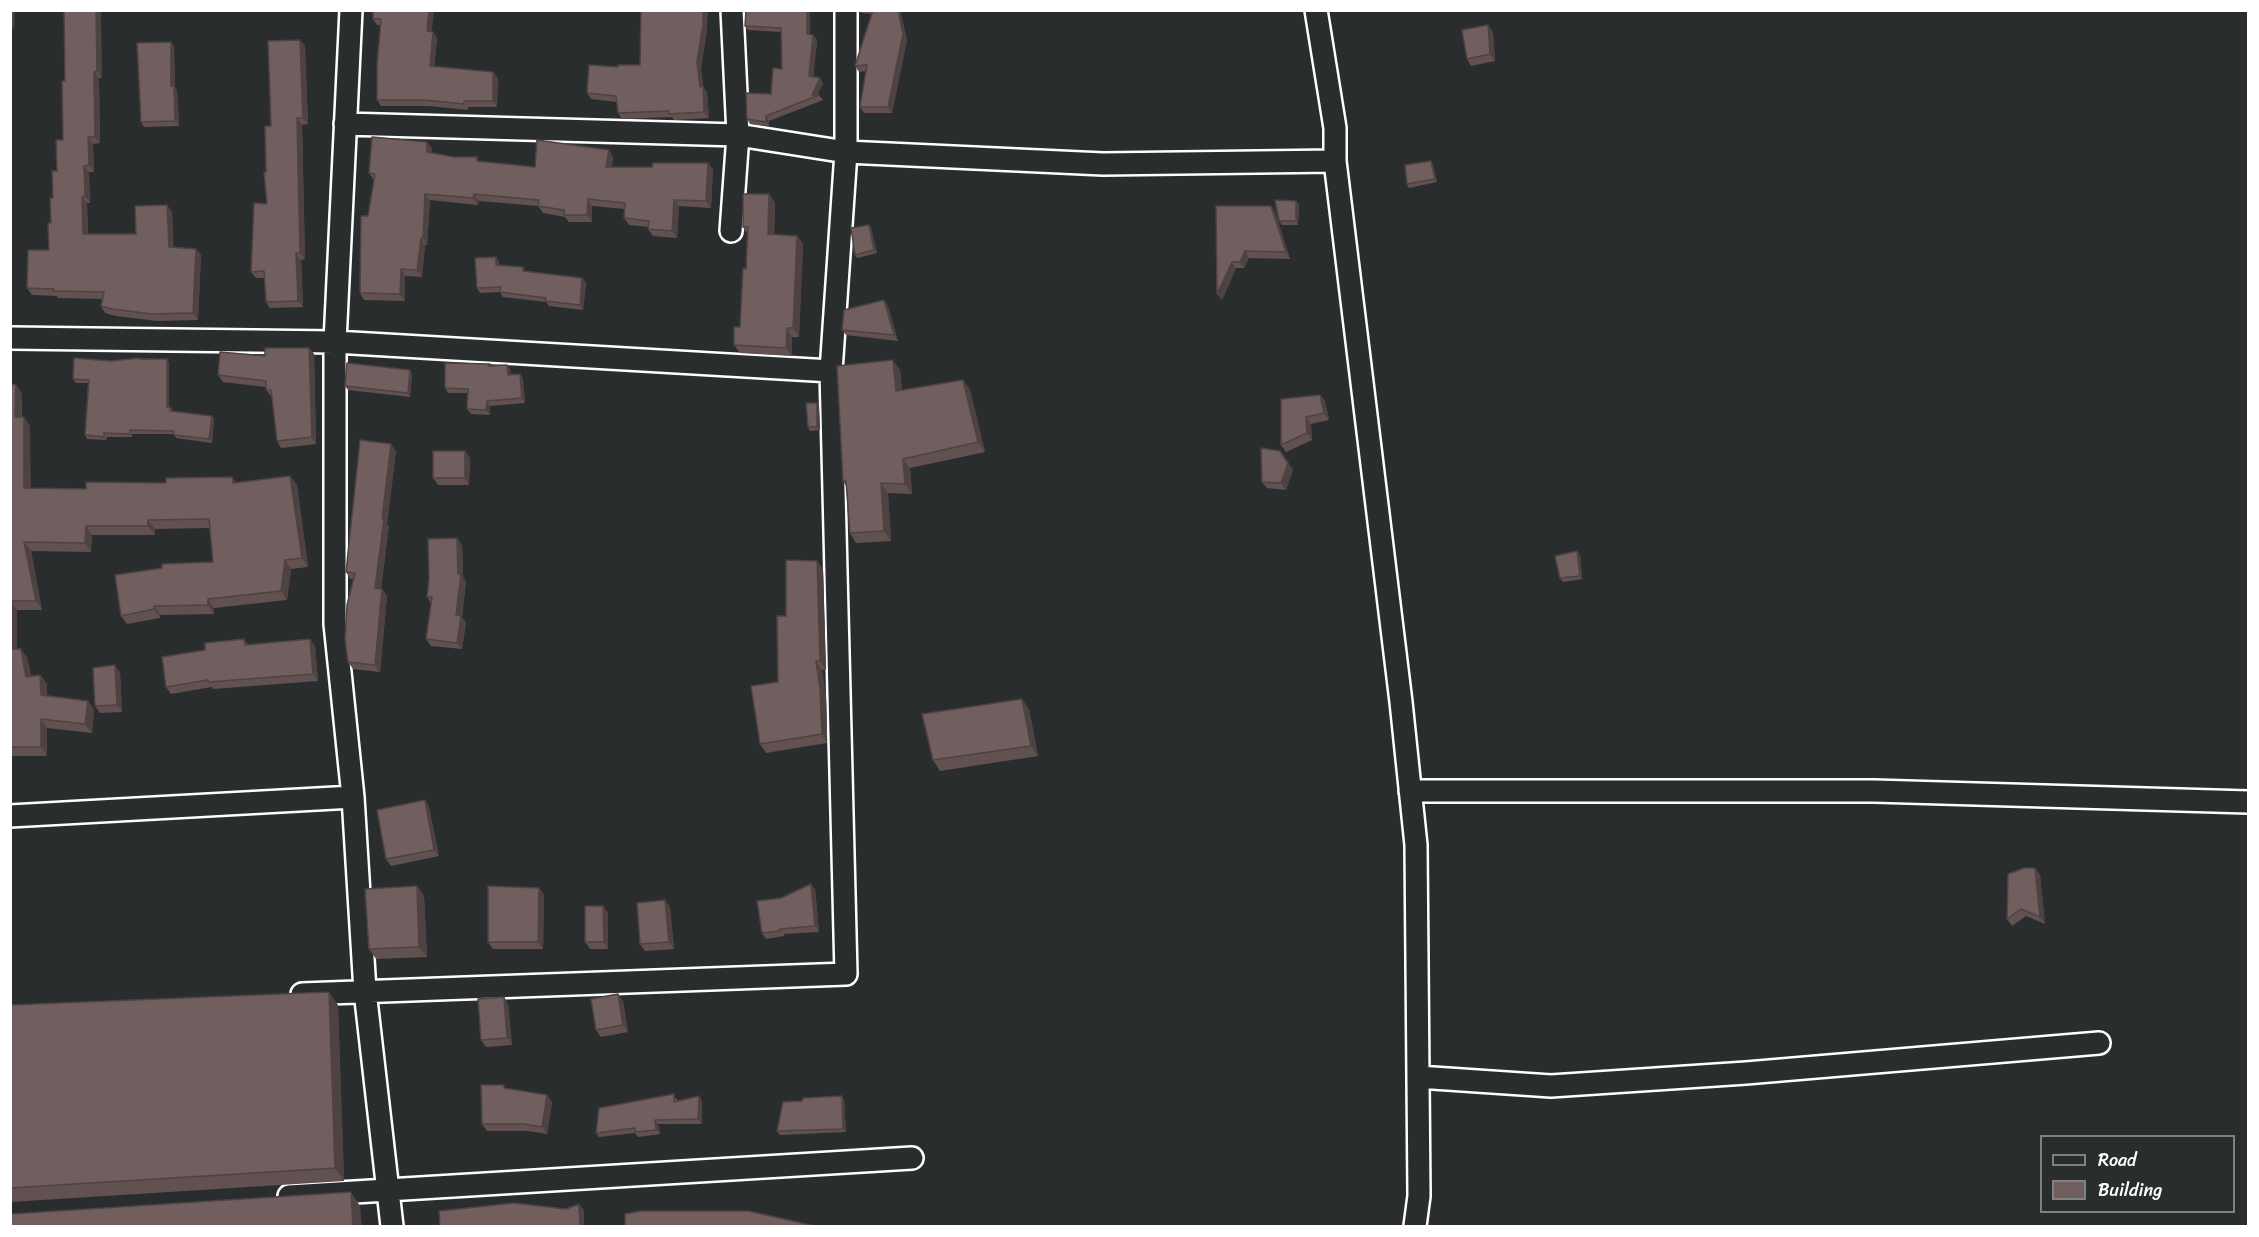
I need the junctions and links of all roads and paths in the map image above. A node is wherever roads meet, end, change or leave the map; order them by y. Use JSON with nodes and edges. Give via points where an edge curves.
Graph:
{"nodes":[{"id":1,"x":351,"y":10,"type":"edge"},
{"id":2,"x":732,"y":10,"type":"edge"},
{"id":3,"x":846,"y":10,"type":"edge"},
{"id":4,"x":1316,"y":10,"type":"edge"},
{"id":5,"x":345,"y":124,"type":"junction"},
{"id":6,"x":738,"y":135,"type":"junction"},
{"id":7,"x":846,"y":152,"type":"junction"},
{"id":8,"x":1335,"y":161,"type":"junction"},
{"id":9,"x":731,"y":231,"type":"dead end"},
{"id":10,"x":10,"y":338,"type":"edge"},
{"id":11,"x":335,"y":342,"type":"junction"},
{"id":12,"x":831,"y":371,"type":"junction"},
{"id":13,"x":1410,"y":791,"type":"junction"},
{"id":14,"x":353,"y":797,"type":"junction"},
{"id":15,"x":2248,"y":802,"type":"edge"},
{"id":16,"x":10,"y":816,"type":"edge"},
{"id":17,"x":365,"y":991,"type":"junction"},
{"id":18,"x":282,"y":994,"type":"edge"},
{"id":19,"x":2099,"y":1043,"type":"dead end"},
{"id":20,"x":1418,"y":1077,"type":"junction"},
{"id":21,"x":912,"y":1158,"type":"dead end"},
{"id":22,"x":389,"y":1190,"type":"junction"},
{"id":23,"x":271,"y":1198,"type":"edge"},
{"id":24,"x":392,"y":1227,"type":"edge"},
{"id":25,"x":1415,"y":1227,"type":"edge"}],
"edges":[{"from":1,"to":5,"type":"street"},
{"from":2,"to":6,"type":"street"},
{"from":3,"to":7,"type":"street"},
{"from":4,"to":8,"type":"street","via":[[1335,128]]},
{"from":5,"to":6,"type":"street"},
{"from":5,"to":11,"type":"street"},
{"from":6,"to":7,"type":"street"},
{"from":6,"to":9,"type":"street"},
{"from":7,"to":8,"type":"street","via":[[1103,164]]},
{"from":7,"to":12,"type":"street"},
{"from":8,"to":13,"type":"street"},
{"from":10,"to":11,"type":"street"},
{"from":11,"to":12,"type":"street"},
{"from":11,"to":14,"type":"street","via":[[335,624]]},
{"from":12,"to":17,"type":"street","via":[[846,974]]},
{"from":13,"to":15,"type":"street","via":[[1874,791]]},
{"from":13,"to":20,"type":"street","via":[[1416,845]]},
{"from":14,"to":16,"type":"street"},
{"from":14,"to":17,"type":"street"},
{"from":17,"to":18,"type":"street"},
{"from":17,"to":22,"type":"street"},
{"from":19,"to":20,"type":"street","via":[[1551,1086]]},
{"from":20,"to":25,"type":"street","via":[[1419,1196]]},
{"from":21,"to":22,"type":"street"},
{"from":22,"to":23,"type":"street"},
{"from":22,"to":24,"type":"street"}]}
